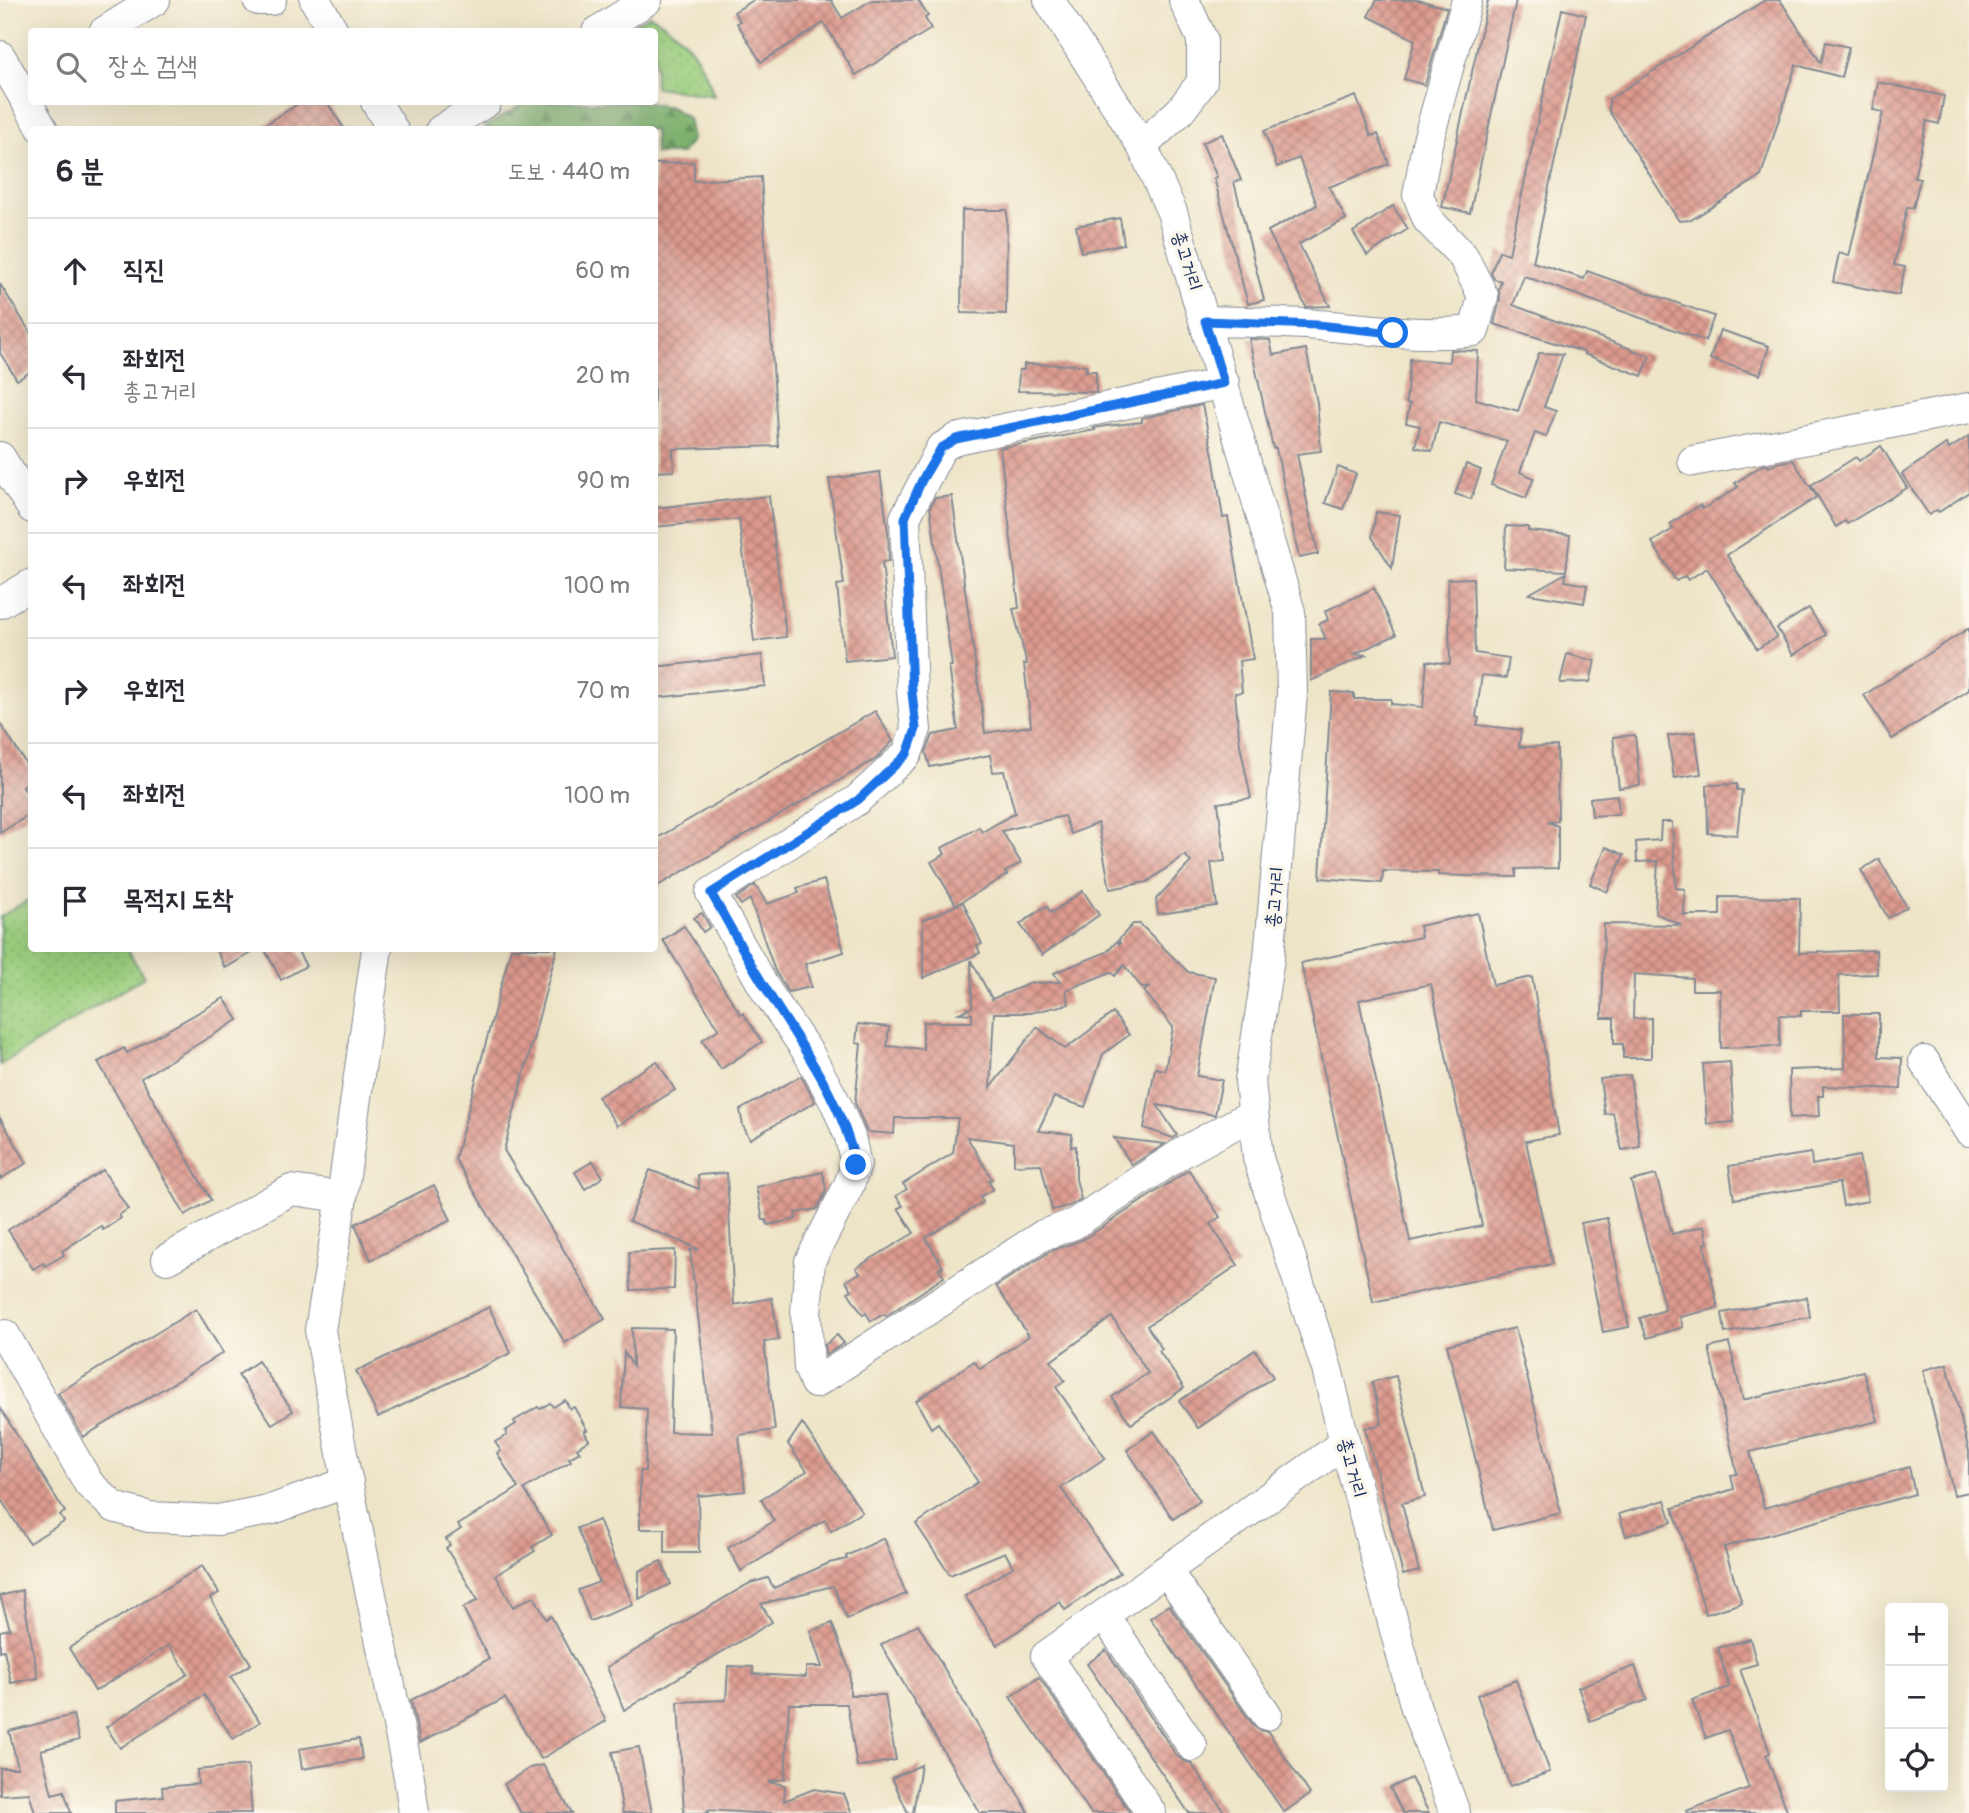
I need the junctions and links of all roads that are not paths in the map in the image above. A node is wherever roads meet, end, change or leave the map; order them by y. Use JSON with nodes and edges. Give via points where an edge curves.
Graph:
{"nodes":[{"id":1,"x":155,"y":0,"type":"edge"},
{"id":2,"x":258,"y":0,"type":"edge"},
{"id":3,"x":271,"y":0,"type":"edge"},
{"id":4,"x":315,"y":0,"type":"edge"},
{"id":5,"x":647,"y":0,"type":"edge"},
{"id":6,"x":1049,"y":0,"type":"edge"},
{"id":7,"x":1184,"y":0,"type":"edge"},
{"id":8,"x":1467,"y":0,"type":"edge"},
{"id":9,"x":110,"y":28,"type":"edge"},
{"id":10,"x":332,"y":28,"type":"edge"},
{"id":11,"x":603,"y":28,"type":"edge"},
{"id":12,"x":0,"y":56,"type":"edge"},
{"id":13,"x":24,"y":81,"type":"edge"},
{"id":14,"x":33,"y":105,"type":"edge"},
{"id":15,"x":378,"y":105,"type":"edge"},
{"id":16,"x":481,"y":105,"type":"edge"},
{"id":17,"x":41,"y":126,"type":"edge"},
{"id":18,"x":391,"y":126,"type":"edge"},
{"id":19,"x":447,"y":126,"type":"edge"},
{"id":20,"x":1142,"y":146,"type":"junction"},
{"id":21,"x":1205,"y":321,"type":"junction"},
{"id":22,"x":1224,"y":383,"type":"junction"},
{"id":23,"x":1969,"y":408,"type":"edge"},
{"id":24,"x":0,"y":457,"type":"edge"},
{"id":25,"x":1693,"y":461,"type":"dead end"},
{"id":26,"x":28,"y":502,"type":"edge"},
{"id":27,"x":28,"y":586,"type":"edge"},
{"id":28,"x":0,"y":603,"type":"edge"},
{"id":29,"x":376,"y":952,"type":"edge"},
{"id":30,"x":1924,"y":1061,"type":"dead end"},
{"id":31,"x":1253,"y":1114,"type":"junction"},
{"id":32,"x":1969,"y":1131,"type":"edge"},
{"id":33,"x":342,"y":1197,"type":"junction"},
{"id":34,"x":167,"y":1259,"type":"dead end"},
{"id":35,"x":5,"y":1335,"type":"dead end"},
{"id":36,"x":1345,"y":1443,"type":"junction"},
{"id":37,"x":348,"y":1482,"type":"junction"},
{"id":38,"x":1166,"y":1570,"type":"junction"},
{"id":39,"x":1104,"y":1615,"type":"junction"},
{"id":40,"x":1268,"y":1716,"type":"dead end"},
{"id":41,"x":1192,"y":1746,"type":"dead end"},
{"id":42,"x":409,"y":1777,"type":"junction"},
{"id":43,"x":414,"y":1813,"type":"edge"},
{"id":44,"x":432,"y":1813,"type":"edge"},
{"id":45,"x":1151,"y":1813,"type":"edge"},
{"id":46,"x":1455,"y":1813,"type":"edge"}],
"edges":[{"from":1,"to":9,"type":"street"},
{"from":2,"to":3,"type":"street"},
{"from":4,"to":10,"type":"street"},
{"from":5,"to":11,"type":"street"},
{"from":6,"to":20,"type":"street","name":"총고거리"},
{"from":7,"to":20,"type":"street","via":[[1202,38],[1202,82],[1181,110]]},
{"from":8,"to":21,"type":"street","via":[[1427,144],[1418,195],[1428,220],[1463,256],[1483,296],[1474,331],[1393,333]]},
{"from":12,"to":13,"type":"street"},
{"from":14,"to":17,"type":"street"},
{"from":15,"to":18,"type":"street"},
{"from":16,"to":19,"type":"street"},
{"from":20,"to":21,"type":"street","name":"총고거리","via":[[1172,212]]},
{"from":21,"to":22,"type":"street","name":"총고거리"},
{"from":22,"to":31,"type":"street","name":"총고거리","via":[[1290,612],[1293,694],[1269,958],[1250,1081]]},
{"from":22,"to":31,"type":"street","via":[[956,439],[941,448],[905,518],[916,729],[907,754],[858,800],[711,893],[765,989],[809,1054],[850,1136],[856,1165],[810,1261],[809,1368],[816,1382],[1043,1235],[1074,1224],[1185,1151]]},
{"from":23,"to":25,"type":"street"},
{"from":24,"to":26,"type":"street"},
{"from":27,"to":28,"type":"street"},
{"from":29,"to":33,"type":"street"},
{"from":30,"to":32,"type":"street"},
{"from":31,"to":36,"type":"street","name":"총고거리","via":[[1258,1158],[1327,1369]]},
{"from":33,"to":34,"type":"street","via":[[291,1190]]},
{"from":33,"to":37,"type":"street","via":[[320,1330]]},
{"from":35,"to":37,"type":"street","via":[[89,1484],[114,1507],[149,1517],[218,1520],[273,1508]]},
{"from":36,"to":38,"type":"street"},
{"from":36,"to":46,"type":"street","name":"총고거리","via":[[1416,1707]]},
{"from":37,"to":42,"type":"street"},
{"from":38,"to":39,"type":"street"},
{"from":38,"to":40,"type":"street"},
{"from":39,"to":41,"type":"street"},
{"from":39,"to":45,"type":"street","via":[[1046,1656]]},
{"from":42,"to":43,"type":"street"},
{"from":42,"to":44,"type":"street"}]}
